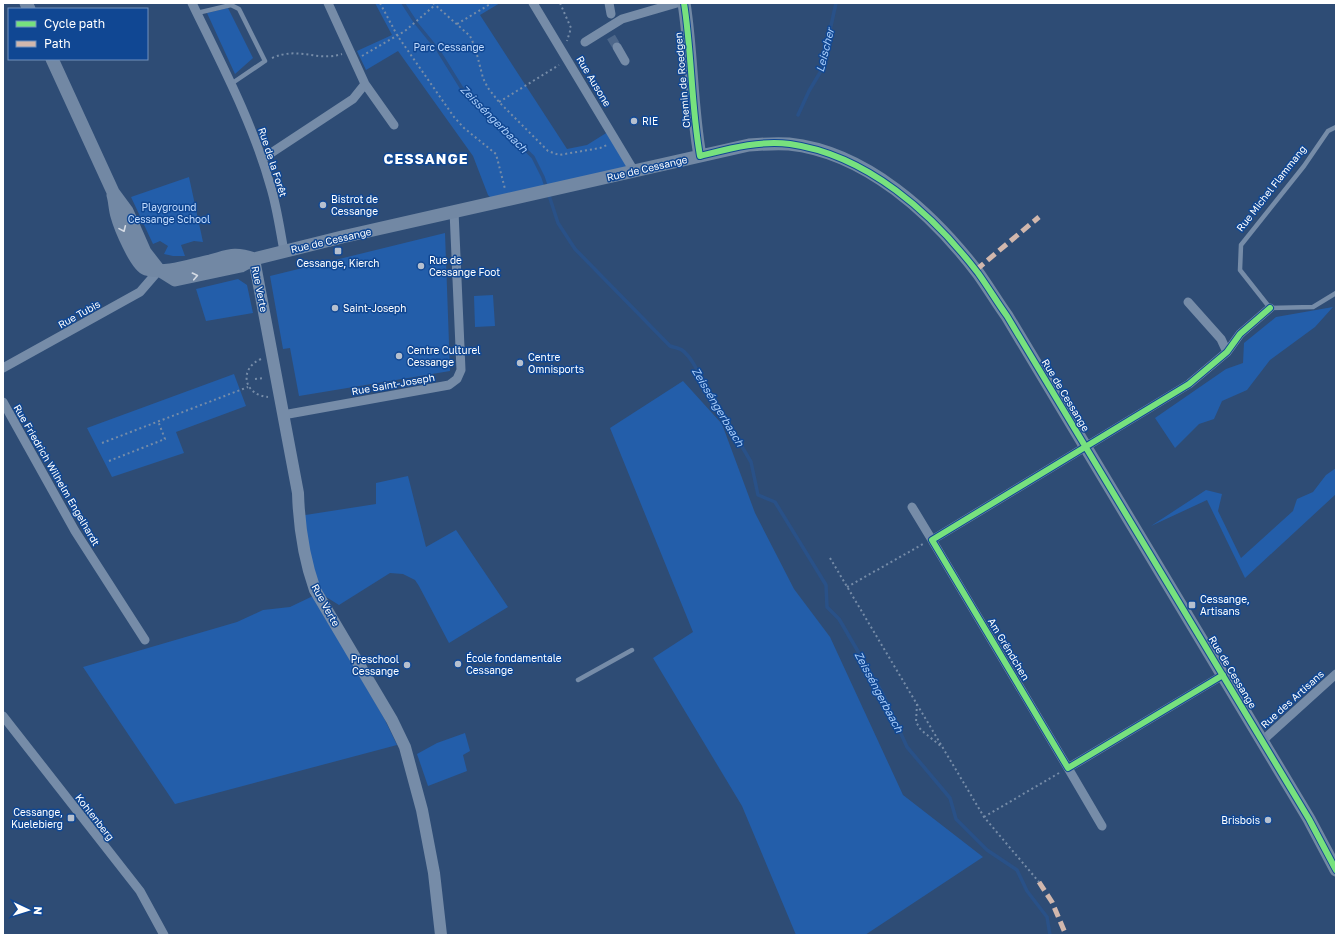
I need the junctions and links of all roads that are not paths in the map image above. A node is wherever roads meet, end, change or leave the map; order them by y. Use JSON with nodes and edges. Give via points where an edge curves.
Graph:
{"nodes":[{"id":1,"x":192,"y":3,"type":"edge"},
{"id":2,"x":328,"y":3,"type":"edge"},
{"id":3,"x":534,"y":3,"type":"edge"},
{"id":4,"x":609,"y":3,"type":"edge"},
{"id":5,"x":677,"y":3,"type":"edge"},
{"id":6,"x":684,"y":3,"type":"edge"},
{"id":7,"x":197,"y":13,"type":"junction"},
{"id":8,"x":611,"y":14,"type":"dead end"},
{"id":9,"x":585,"y":42,"type":"dead end"},
{"id":10,"x":617,"y":47,"type":"tunnel mouth"},
{"id":11,"x":52,"y":60,"type":"edge"},
{"id":12,"x":625,"y":61,"type":"dead end"},
{"id":13,"x":231,"y":84,"type":"junction"},
{"id":14,"x":365,"y":84,"type":"junction"},
{"id":15,"x":394,"y":125,"type":"dead end"},
{"id":16,"x":1336,"y":127,"type":"edge"},
{"id":17,"x":700,"y":156,"type":"junction"},
{"id":18,"x":262,"y":159,"type":"junction"},
{"id":19,"x":634,"y":171,"type":"junction"},
{"id":20,"x":454,"y":211,"type":"junction"},
{"id":21,"x":284,"y":251,"type":"junction"},
{"id":22,"x":254,"y":259,"type":"junction"},
{"id":23,"x":159,"y":270,"type":"junction"},
{"id":24,"x":1336,"y":293,"type":"edge"},
{"id":25,"x":1188,"y":302,"type":"dead end"},
{"id":26,"x":1270,"y":308,"type":"junction"},
{"id":27,"x":1227,"y":352,"type":"junction"},
{"id":28,"x":3,"y":368,"type":"edge"},
{"id":29,"x":3,"y":402,"type":"edge"},
{"id":30,"x":283,"y":415,"type":"junction"},
{"id":31,"x":1085,"y":447,"type":"junction"},
{"id":32,"x":912,"y":507,"type":"dead end"},
{"id":33,"x":932,"y":540,"type":"junction"},
{"id":34,"x":145,"y":640,"type":"dead end"},
{"id":35,"x":632,"y":650,"type":"dead end"},
{"id":36,"x":1336,"y":674,"type":"edge"},
{"id":37,"x":1223,"y":675,"type":"junction"},
{"id":38,"x":578,"y":680,"type":"dead end"},
{"id":39,"x":3,"y":716,"type":"edge"},
{"id":40,"x":1262,"y":741,"type":"junction"},
{"id":41,"x":1068,"y":768,"type":"junction"},
{"id":42,"x":1102,"y":826,"type":"dead end"},
{"id":43,"x":1336,"y":870,"type":"edge"},
{"id":44,"x":164,"y":935,"type":"edge"},
{"id":45,"x":441,"y":935,"type":"edge"}],
"edges":[{"from":1,"to":7,"type":"street","name":"Rue de la Forêt"},
{"from":2,"to":14,"type":"street"},
{"from":3,"to":19,"type":"street","name":"Rue Ausone"},
{"from":4,"to":8,"type":"street"},
{"from":5,"to":9,"type":"street","via":[[622,19],[609,34]]},
{"from":6,"to":17,"type":"main road","name":"Chemin de Roedgen"},
{"from":7,"to":13,"type":"street","name":"Rue de la Forêt"},
{"from":7,"to":13,"type":"lane","via":[[231,5],[239,9],[265,60]]},
{"from":10,"to":12,"type":"street"},
{"from":11,"to":23,"type":"main road","via":[[113,192],[127,211],[145,252]]},
{"from":13,"to":18,"type":"street","name":"Rue de la Forêt"},
{"from":14,"to":15,"type":"street"},
{"from":14,"to":18,"type":"street","via":[[353,99]]},
{"from":16,"to":26,"type":"lane","name":"Rue Michel Flammang","via":[[1328,131],[1304,166],[1241,245],[1240,270]]},
{"from":17,"to":19,"type":"main road","name":"Rue de Cessange"},
{"from":17,"to":31,"type":"main road","name":"Rue de Cessange","via":[[737,147],[767,144],[788,144],[819,150],[850,162],[912,202],[978,273],[1007,316]]},
{"from":18,"to":21,"type":"street","name":"Rue de la Forêt","via":[[272,189]]},
{"from":19,"to":20,"type":"main road","name":"Rue de Cessange"},
{"from":20,"to":21,"type":"main road","name":"Rue de Cessange"},
{"from":20,"to":30,"type":"street","name":"Rue Saint-Joseph","via":[[461,370],[457,379],[449,385]]},
{"from":21,"to":22,"type":"main road","name":"Rue de Cessange"},
{"from":22,"to":23,"type":"main road","name":"Rue de Cessange","via":[[238,254]]},
{"from":22,"to":30,"type":"street","name":"Rue Verte"},
{"from":23,"to":28,"type":"street","name":"Rue Tubis","via":[[140,292]]},
{"from":24,"to":26,"type":"lane","via":[[1313,307]]},
{"from":25,"to":27,"type":"street","via":[[1222,339]]},
{"from":26,"to":27,"type":"street","via":[[1240,334]]},
{"from":27,"to":31,"type":"street","via":[[1189,384]]},
{"from":29,"to":34,"type":"street","name":"Rue Friedrich Wilhelm Engelhardt","via":[[75,531]]},
{"from":30,"to":45,"type":"street","name":"Rue Verte","via":[[298,493],[299,516],[309,573],[315,590],[405,747],[422,810],[434,873]]},
{"from":31,"to":33,"type":"street"},
{"from":31,"to":37,"type":"main road","name":"Rue de Cessange"},
{"from":32,"to":33,"type":"street","name":"Am Grëndchen"},
{"from":33,"to":41,"type":"street","name":"Am Grëndchen"},
{"from":35,"to":38,"type":"lane"},
{"from":36,"to":40,"type":"street","name":"Rue des Artisans"},
{"from":37,"to":40,"type":"main road","name":"Rue de Cessange"},
{"from":37,"to":41,"type":"street"},
{"from":39,"to":44,"type":"street","name":"Kohlenberg","via":[[140,891]]},
{"from":40,"to":43,"type":"main road","name":"Rue de Cessange","via":[[1323,842]]},
{"from":41,"to":42,"type":"street","name":"Am Grëndchen"}]}
